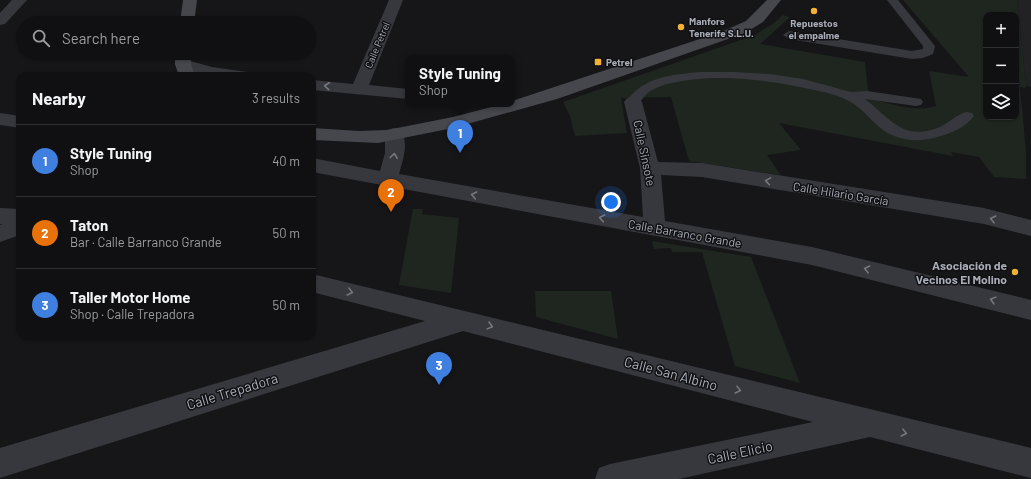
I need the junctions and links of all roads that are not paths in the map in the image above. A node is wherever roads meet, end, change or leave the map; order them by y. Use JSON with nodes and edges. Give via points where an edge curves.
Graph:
{"nodes":[{"id":1,"x":20,"y":0,"type":"edge"},
{"id":2,"x":190,"y":0,"type":"edge"},
{"id":3,"x":396,"y":0,"type":"edge"},
{"id":4,"x":774,"y":0,"type":"edge"},
{"id":5,"x":892,"y":0,"type":"edge"},
{"id":6,"x":188,"y":16,"type":"edge"},
{"id":7,"x":0,"y":21,"type":"edge"},
{"id":8,"x":789,"y":35,"type":"dead end"},
{"id":9,"x":184,"y":64,"type":"edge"},
{"id":10,"x":211,"y":72,"type":"edge"},
{"id":11,"x":316,"y":85,"type":"edge"},
{"id":12,"x":358,"y":90,"type":"junction"},
{"id":13,"x":405,"y":94,"type":"edge"},
{"id":14,"x":851,"y":96,"type":"junction"},
{"id":15,"x":634,"y":102,"type":"joint"},
{"id":16,"x":916,"y":102,"type":"dead end"},
{"id":17,"x":520,"y":103,"type":"edge"},
{"id":18,"x":506,"y":107,"type":"edge"},
{"id":19,"x":966,"y":116,"type":"dead end"},
{"id":20,"x":0,"y":119,"type":"edge"},
{"id":21,"x":16,"y":121,"type":"edge"},
{"id":22,"x":316,"y":134,"type":"edge"},
{"id":23,"x":394,"y":134,"type":"junction"},
{"id":24,"x":316,"y":166,"type":"edge"},
{"id":25,"x":650,"y":168,"type":"junction"},
{"id":26,"x":388,"y":178,"type":"junction"},
{"id":27,"x":0,"y":216,"type":"edge"},
{"id":28,"x":16,"y":217,"type":"edge"},
{"id":29,"x":16,"y":228,"type":"edge"},
{"id":30,"x":655,"y":228,"type":"junction"},
{"id":31,"x":1031,"y":228,"type":"edge"},
{"id":32,"x":0,"y":234,"type":"edge"},
{"id":33,"x":316,"y":284,"type":"edge"},
{"id":34,"x":1031,"y":310,"type":"edge"},
{"id":35,"x":464,"y":319,"type":"junction"},
{"id":36,"x":870,"y":424,"type":"junction"},
{"id":37,"x":0,"y":463,"type":"edge"},
{"id":38,"x":1031,"y":463,"type":"edge"},
{"id":39,"x":610,"y":479,"type":"edge"}],
"edges":[{"from":1,"to":7,"type":"street"},
{"from":2,"to":6,"type":"main road"},
{"from":3,"to":12,"type":"street","name":"Calle Petrel"},
{"from":4,"to":17,"type":"main road","via":[[752,23],[706,42]]},
{"from":5,"to":8,"type":"lane","via":[[929,46],[929,50],[923,54],[912,55]]},
{"from":9,"to":10,"type":"street"},
{"from":12,"to":11,"type":"street","one_way":true},
{"from":12,"to":13,"type":"street"},
{"from":14,"to":15,"type":"lane","via":[[826,88],[777,80],[734,75],[698,75],[674,78],[652,85],[637,95]]},
{"from":14,"to":16,"type":"lane","via":[[867,95]]},
{"from":14,"to":19,"type":"lane","via":[[887,128],[910,136],[935,133],[954,127]]},
{"from":15,"to":25,"type":"street","name":"Calle Sinsote"},
{"from":18,"to":23,"type":"main road","via":[[438,127]]},
{"from":20,"to":21,"type":"street"},
{"from":22,"to":23,"type":"main road","via":[[340,137]]},
{"from":26,"to":23,"type":"street","one_way":true,"via":[[395,153]]},
{"from":24,"to":26,"type":"street","name":"Calle Barranco Grande"},
{"from":25,"to":30,"type":"street","name":"Calle Sinsote"},
{"from":31,"to":25,"type":"street","name":"Calle Hilario García","one_way":true,"via":[[984,216],[702,170]]},
{"from":30,"to":26,"type":"street","name":"Calle Barranco Grande","one_way":true},
{"from":27,"to":28,"type":"street"},
{"from":29,"to":32,"type":"street"},
{"from":34,"to":30,"type":"street","name":"Calle Barranco Grande","one_way":true,"via":[[812,256]]},
{"from":33,"to":35,"type":"street","name":"Calle San Albino","one_way":true},
{"from":35,"to":36,"type":"street","name":"Calle San Albino","one_way":true},
{"from":35,"to":37,"type":"street","name":"Calle Trepadora"},
{"from":36,"to":38,"type":"street","name":"Calle San Albino","one_way":true},
{"from":36,"to":39,"type":"street","name":"Calle Elicio"}]}
